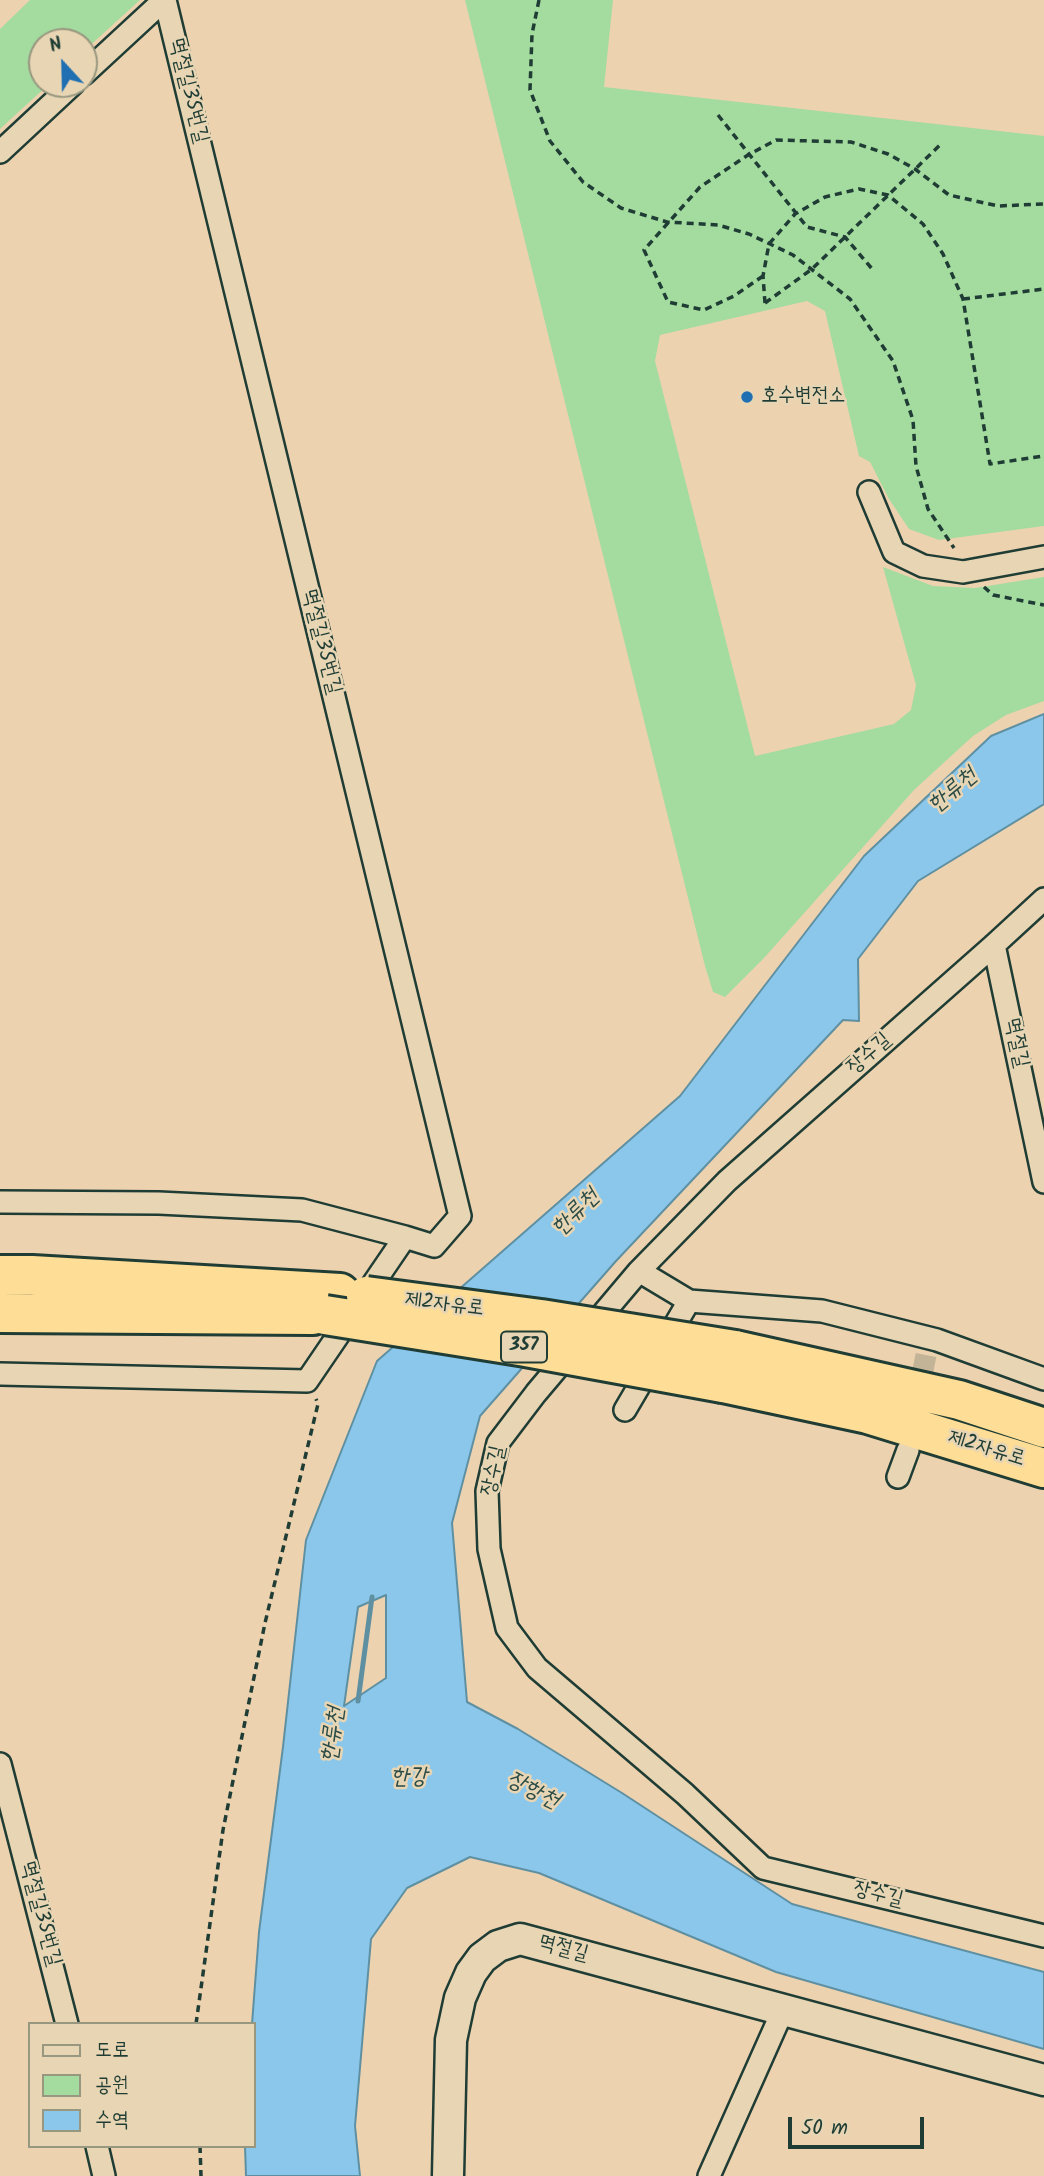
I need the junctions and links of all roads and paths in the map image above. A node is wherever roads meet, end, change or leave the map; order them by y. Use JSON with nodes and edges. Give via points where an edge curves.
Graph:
{"nodes":[{"id":1,"x":165,"y":0,"type":"edge"},
{"id":2,"x":540,"y":0,"type":"edge"},
{"id":3,"x":98,"y":61,"type":"edge"},
{"id":4,"x":58,"y":98,"type":"edge"},
{"id":5,"x":718,"y":116,"type":"dead end"},
{"id":6,"x":941,"y":144,"type":"dead end"},
{"id":7,"x":0,"y":152,"type":"edge"},
{"id":8,"x":748,"y":155,"type":"junction"},
{"id":9,"x":915,"y":169,"type":"junction"},
{"id":10,"x":888,"y":195,"type":"junction"},
{"id":11,"x":1044,"y":204,"type":"edge"},
{"id":12,"x":795,"y":214,"type":"junction"},
{"id":13,"x":667,"y":222,"type":"junction"},
{"id":14,"x":845,"y":237,"type":"junction"},
{"id":15,"x":769,"y":244,"type":"junction"},
{"id":16,"x":812,"y":269,"type":"junction"},
{"id":17,"x":873,"y":270,"type":"dead end"},
{"id":18,"x":763,"y":276,"type":"junction"},
{"id":19,"x":1044,"y":289,"type":"edge"},
{"id":20,"x":963,"y":299,"type":"junction"},
{"id":21,"x":1044,"y":456,"type":"edge"},
{"id":22,"x":869,"y":492,"type":"dead end"},
{"id":23,"x":954,"y":548,"type":"dead end"},
{"id":24,"x":1044,"y":557,"type":"edge"},
{"id":25,"x":979,"y":582,"type":"dead end"},
{"id":26,"x":1044,"y":605,"type":"edge"},
{"id":27,"x":1044,"y":898,"type":"edge"},
{"id":28,"x":994,"y":945,"type":"junction"},
{"id":29,"x":1044,"y":1182,"type":"edge"},
{"id":30,"x":0,"y":1202,"type":"edge"},
{"id":31,"x":405,"y":1237,"type":"junction"},
{"id":32,"x":639,"y":1271,"type":"junction"},
{"id":33,"x":10,"y":1273,"type":"edge"},
{"id":34,"x":690,"y":1301,"type":"junction"},
{"id":35,"x":332,"y":1304,"type":"junction"},
{"id":36,"x":0,"y":1313,"type":"edge"},
{"id":37,"x":41,"y":1313,"type":"junction"},
{"id":38,"x":0,"y":1319,"type":"edge"},
{"id":39,"x":729,"y":1366,"type":"junction"},
{"id":40,"x":0,"y":1374,"type":"edge"},
{"id":41,"x":1044,"y":1379,"type":"edge"},
{"id":42,"x":307,"y":1381,"type":"junction"},
{"id":43,"x":625,"y":1410,"type":"dead end"},
{"id":44,"x":1044,"y":1428,"type":"edge"},
{"id":45,"x":908,"y":1450,"type":"dead end"},
{"id":46,"x":1044,"y":1468,"type":"edge"},
{"id":47,"x":898,"y":1477,"type":"dead end"},
{"id":48,"x":0,"y":1764,"type":"edge"},
{"id":49,"x":1044,"y":1936,"type":"edge"},
{"id":50,"x":783,"y":2010,"type":"junction"},
{"id":51,"x":66,"y":2022,"type":"edge"},
{"id":52,"x":196,"y":2022,"type":"edge"},
{"id":53,"x":1044,"y":2080,"type":"edge"},
{"id":54,"x":97,"y":2148,"type":"edge"},
{"id":55,"x":200,"y":2148,"type":"edge"},
{"id":56,"x":104,"y":2176,"type":"edge"},
{"id":57,"x":201,"y":2176,"type":"edge"},
{"id":58,"x":448,"y":2176,"type":"edge"},
{"id":59,"x":709,"y":2176,"type":"edge"}],
"edges":[{"from":1,"to":3,"type":"street","name":"멱절길35번길"},
{"from":1,"to":31,"type":"street","name":"멱절길35번길","via":[[460,1216],[434,1246]]},
{"from":2,"to":13,"type":"path","via":[[532,34],[530,90],[550,141],[583,182],[621,208]]},
{"from":4,"to":7,"type":"street"},
{"from":5,"to":8,"type":"path"},
{"from":6,"to":9,"type":"path"},
{"from":8,"to":9,"type":"path","via":[[776,140],[851,142]]},
{"from":8,"to":12,"type":"path"},
{"from":8,"to":13,"type":"path","via":[[700,187]]},
{"from":9,"to":10,"type":"path"},
{"from":9,"to":11,"type":"path","via":[[949,195],[998,206]]},
{"from":10,"to":12,"type":"path","via":[[859,189],[824,197]]},
{"from":10,"to":14,"type":"path"},
{"from":10,"to":20,"type":"path","via":[[923,224],[943,254]]},
{"from":12,"to":14,"type":"path","via":[[807,227]]},
{"from":12,"to":15,"type":"path"},
{"from":13,"to":15,"type":"path","via":[[718,225]]},
{"from":13,"to":18,"type":"path","via":[[644,250],[668,302],[704,310]]},
{"from":14,"to":16,"type":"path"},
{"from":14,"to":17,"type":"path"},
{"from":15,"to":16,"type":"path"},
{"from":15,"to":18,"type":"path"},
{"from":16,"to":18,"type":"path","via":[[765,303]]},
{"from":16,"to":23,"type":"path","via":[[850,299],[893,361],[913,420],[916,466],[928,509]]},
{"from":19,"to":20,"type":"path"},
{"from":20,"to":21,"type":"path","via":[[990,464]]},
{"from":22,"to":24,"type":"street","via":[[894,552],[923,566],[963,572]]},
{"from":25,"to":26,"type":"path","via":[[993,595]]},
{"from":27,"to":28,"type":"street","name":"장수길"},
{"from":28,"to":29,"type":"street","name":"멱절길"},
{"from":28,"to":32,"type":"street","name":"장수길","via":[[727,1181]]},
{"from":30,"to":31,"type":"street","via":[[302,1210]]},
{"from":31,"to":42,"type":"street"},
{"from":32,"to":34,"type":"street"},
{"from":32,"to":49,"type":"street","name":"장수길","via":[[498,1443],[488,1491],[489,1549],[507,1628],[537,1668],[685,1794],[763,1868]]},
{"from":33,"to":35,"type":"highway","name":"제2자유로","number":"357"},
{"from":34,"to":41,"type":"street","via":[[822,1311]]},
{"from":34,"to":43,"type":"street"},
{"from":35,"to":37,"type":"highway"},
{"from":35,"to":39,"type":"highway","name":"제2자유로","number":"357","bridge":true,"via":[[541,1319]]},
{"from":36,"to":37,"type":"highway"},
{"from":37,"to":38,"type":"highway"},
{"from":39,"to":44,"type":"highway","name":"제2자유로","number":"357","via":[[959,1400]]},
{"from":39,"to":46,"type":"highway","name":"제2자유로","number":"357"},
{"from":40,"to":42,"type":"street"},
{"from":42,"to":52,"type":"path","via":[[318,1404],[265,1623],[223,1830]]},
{"from":45,"to":47,"type":"street"},
{"from":48,"to":51,"type":"street","name":"멱절길35번길"},
{"from":50,"to":53,"type":"street","name":"멱절길"},
{"from":50,"to":58,"type":"street","name":"멱절길","via":[[520,1939],[498,1947],[482,1958],[460,1998],[451,2040]]},
{"from":50,"to":59,"type":"street"},
{"from":54,"to":56,"type":"street"},
{"from":55,"to":57,"type":"path"}]}
